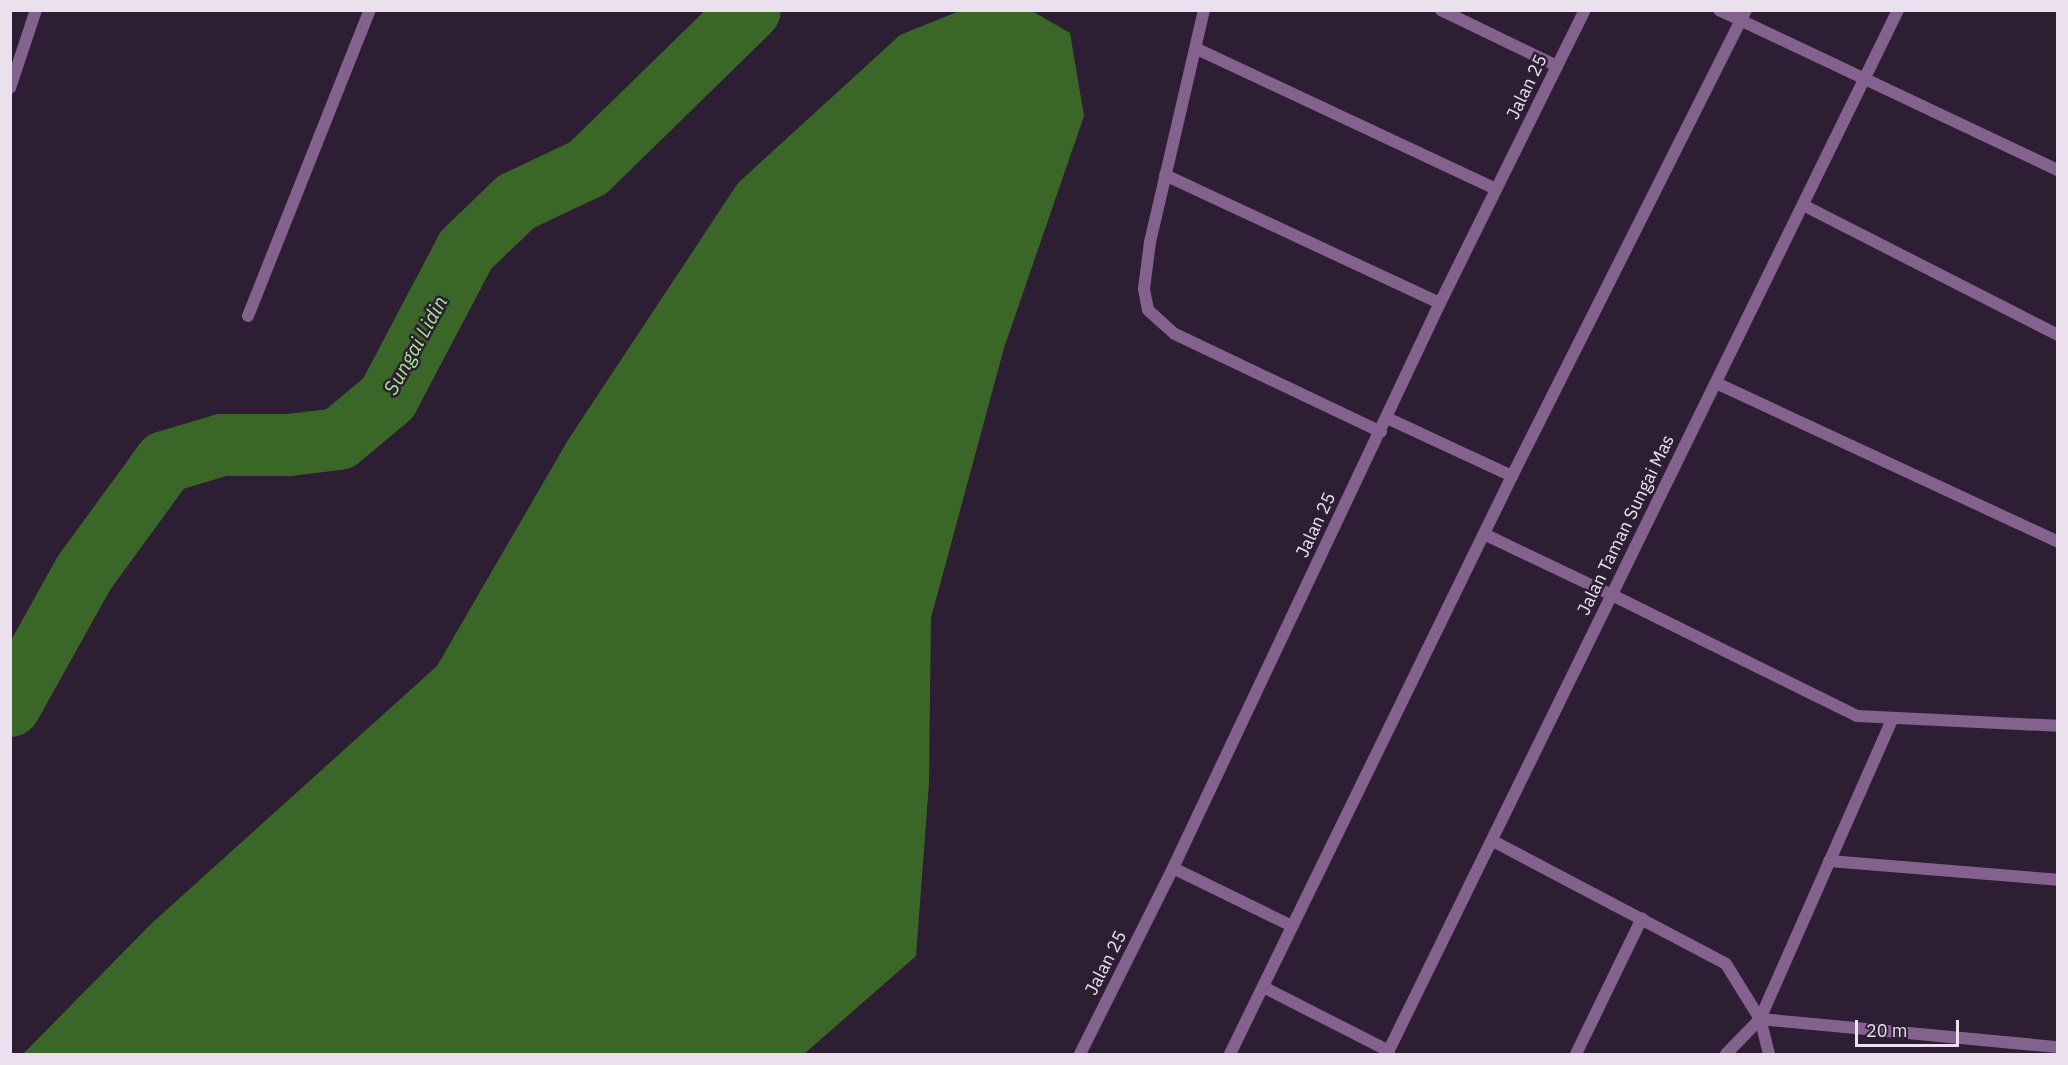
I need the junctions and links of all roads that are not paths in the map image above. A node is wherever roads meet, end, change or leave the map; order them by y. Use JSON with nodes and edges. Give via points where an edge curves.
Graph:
{"nodes":[{"id":1,"x":36,"y":10,"type":"edge"},
{"id":2,"x":370,"y":10,"type":"edge"},
{"id":3,"x":1204,"y":10,"type":"edge"},
{"id":4,"x":1441,"y":10,"type":"edge"},
{"id":5,"x":1584,"y":10,"type":"edge"},
{"id":6,"x":1719,"y":10,"type":"edge"},
{"id":7,"x":1898,"y":10,"type":"edge"},
{"id":8,"x":1743,"y":16,"type":"edge"},
{"id":9,"x":1197,"y":49,"type":"junction"},
{"id":10,"x":1557,"y":66,"type":"junction"},
{"id":11,"x":1865,"y":77,"type":"junction"},
{"id":12,"x":10,"y":88,"type":"edge"},
{"id":13,"x":2058,"y":170,"type":"edge"},
{"id":14,"x":1165,"y":175,"type":"junction"},
{"id":15,"x":1496,"y":189,"type":"junction"},
{"id":16,"x":1803,"y":205,"type":"junction"},
{"id":17,"x":1440,"y":303,"type":"junction"},
{"id":18,"x":248,"y":316,"type":"dead end"},
{"id":19,"x":2058,"y":334,"type":"edge"},
{"id":20,"x":1716,"y":383,"type":"junction"},
{"id":21,"x":1387,"y":418,"type":"junction"},
{"id":22,"x":1381,"y":432,"type":"junction"},
{"id":23,"x":1512,"y":476,"type":"junction"},
{"id":24,"x":1484,"y":534,"type":"junction"},
{"id":25,"x":2058,"y":542,"type":"edge"},
{"id":26,"x":1612,"y":595,"type":"junction"},
{"id":27,"x":1893,"y":718,"type":"junction"},
{"id":28,"x":2058,"y":726,"type":"edge"},
{"id":29,"x":1493,"y":841,"type":"junction"},
{"id":30,"x":1829,"y":861,"type":"junction"},
{"id":31,"x":1173,"y":868,"type":"junction"},
{"id":32,"x":2058,"y":880,"type":"edge"},
{"id":33,"x":1642,"y":918,"type":"junction"},
{"id":34,"x":1292,"y":926,"type":"junction"},
{"id":35,"x":1263,"y":987,"type":"junction"},
{"id":36,"x":1760,"y":1019,"type":"junction"},
{"id":37,"x":2058,"y":1047,"type":"edge"},
{"id":38,"x":1388,"y":1053,"type":"edge"},
{"id":39,"x":1080,"y":1054,"type":"edge"},
{"id":40,"x":1230,"y":1054,"type":"edge"},
{"id":41,"x":1576,"y":1054,"type":"edge"},
{"id":42,"x":1726,"y":1054,"type":"edge"},
{"id":43,"x":1769,"y":1054,"type":"edge"}],
"edges":[{"from":1,"to":12,"type":"street"},
{"from":2,"to":18,"type":"street"},
{"from":3,"to":9,"type":"street"},
{"from":4,"to":10,"type":"street"},
{"from":5,"to":10,"type":"street","name":"Jalan 25"},
{"from":6,"to":8,"type":"street"},
{"from":7,"to":11,"type":"street","name":"Jalan Taman Sungai Mas"},
{"from":8,"to":11,"type":"street"},
{"from":8,"to":23,"type":"street"},
{"from":9,"to":14,"type":"street"},
{"from":9,"to":15,"type":"street"},
{"from":10,"to":15,"type":"street","name":"Jalan 25"},
{"from":11,"to":13,"type":"street"},
{"from":11,"to":16,"type":"street","name":"Jalan Taman Sungai Mas"},
{"from":14,"to":17,"type":"street"},
{"from":14,"to":22,"type":"street","via":[[1145,277],[1148,310],[1175,334]]},
{"from":15,"to":17,"type":"street","name":"Jalan 25"},
{"from":16,"to":19,"type":"street"},
{"from":16,"to":20,"type":"street","name":"Jalan Taman Sungai Mas"},
{"from":17,"to":21,"type":"street","name":"Jalan 25"},
{"from":20,"to":25,"type":"street"},
{"from":20,"to":26,"type":"street","name":"Jalan Taman Sungai Mas"},
{"from":21,"to":22,"type":"street","name":"Jalan 25"},
{"from":21,"to":23,"type":"street"},
{"from":22,"to":31,"type":"street","name":"Jalan 25"},
{"from":23,"to":24,"type":"street"},
{"from":24,"to":26,"type":"street"},
{"from":24,"to":34,"type":"street"},
{"from":26,"to":27,"type":"street","via":[[1857,716]]},
{"from":26,"to":29,"type":"street","name":"Jalan Taman Sungai Mas"},
{"from":27,"to":28,"type":"street"},
{"from":27,"to":30,"type":"street"},
{"from":29,"to":33,"type":"street"},
{"from":29,"to":38,"type":"street","name":"Jalan Taman Sungai Mas"},
{"from":30,"to":32,"type":"street"},
{"from":30,"to":36,"type":"street"},
{"from":31,"to":34,"type":"street"},
{"from":31,"to":39,"type":"street","name":"Jalan 25"},
{"from":33,"to":36,"type":"street","via":[[1726,964]]},
{"from":33,"to":41,"type":"street"},
{"from":34,"to":35,"type":"street"},
{"from":35,"to":38,"type":"street"},
{"from":35,"to":40,"type":"street"},
{"from":36,"to":37,"type":"street"},
{"from":36,"to":42,"type":"street"},
{"from":36,"to":43,"type":"street"}]}
